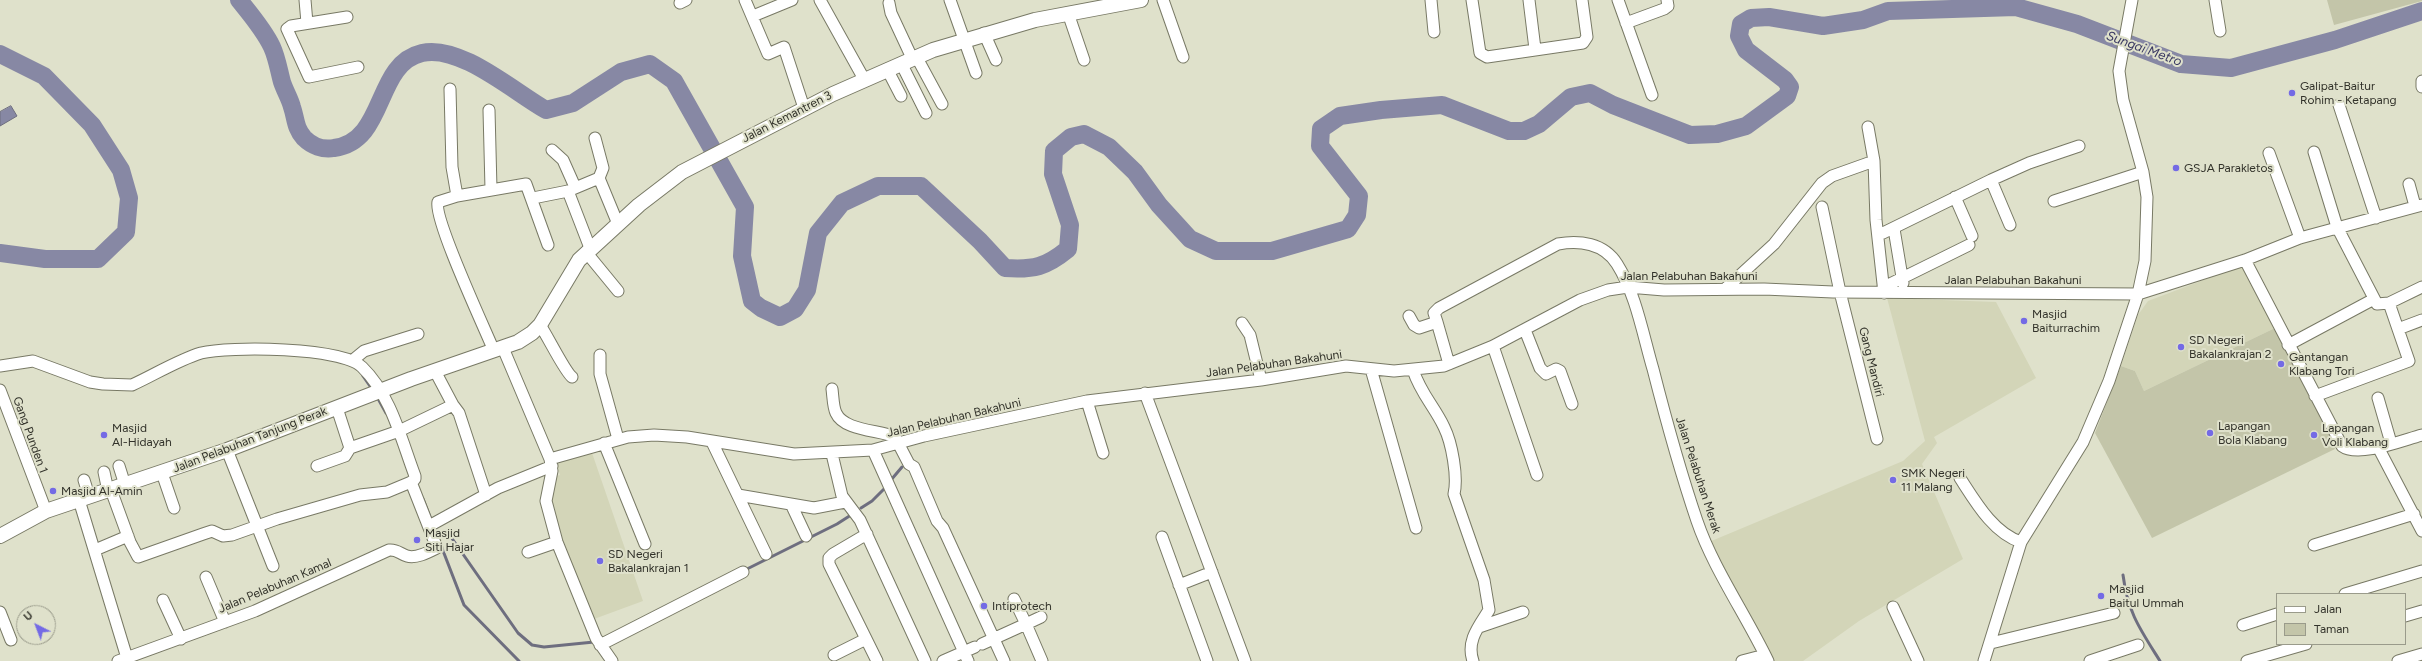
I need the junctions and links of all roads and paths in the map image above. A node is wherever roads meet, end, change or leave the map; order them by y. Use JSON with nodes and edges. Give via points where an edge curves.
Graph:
{"nodes":[{"id":1,"x":305,"y":0,"type":"edge"},
{"id":2,"x":745,"y":0,"type":"edge"},
{"id":3,"x":792,"y":0,"type":"edge"},
{"id":4,"x":820,"y":0,"type":"edge"},
{"id":5,"x":950,"y":0,"type":"edge"},
{"id":6,"x":1141,"y":0,"type":"edge"},
{"id":7,"x":1163,"y":0,"type":"edge"},
{"id":8,"x":1431,"y":0,"type":"edge"},
{"id":9,"x":1472,"y":0,"type":"edge"},
{"id":10,"x":1529,"y":0,"type":"edge"},
{"id":11,"x":1582,"y":0,"type":"edge"},
{"id":12,"x":1618,"y":0,"type":"edge"},
{"id":13,"x":1667,"y":0,"type":"edge"},
{"id":14,"x":2132,"y":0,"type":"edge"},
{"id":15,"x":2215,"y":0,"type":"edge"},
{"id":16,"x":889,"y":4,"type":"dead end"},
{"id":17,"x":1068,"y":13,"type":"junction"},
{"id":18,"x":753,"y":16,"type":"junction"},
{"id":19,"x":347,"y":17,"type":"dead end"},
{"id":20,"x":307,"y":23,"type":"junction"},
{"id":21,"x":1626,"y":23,"type":"junction"},
{"id":22,"x":2220,"y":31,"type":"dead end"},
{"id":23,"x":1434,"y":32,"type":"dead end"},
{"id":24,"x":984,"y":33,"type":"junction"},
{"id":25,"x":964,"y":39,"type":"junction"},
{"id":26,"x":1535,"y":49,"type":"junction"},
{"id":27,"x":1183,"y":58,"type":"dead end"},
{"id":28,"x":909,"y":59,"type":"junction"},
{"id":29,"x":996,"y":60,"type":"dead end"},
{"id":30,"x":1084,"y":60,"type":"dead end"},
{"id":31,"x":358,"y":67,"type":"dead end"},
{"id":32,"x":887,"y":69,"type":"junction"},
{"id":33,"x":976,"y":73,"type":"dead end"},
{"id":34,"x":864,"y":79,"type":"junction"},
{"id":35,"x":2422,"y":81,"type":"edge"},
{"id":36,"x":2422,"y":87,"type":"edge"},
{"id":37,"x":450,"y":89,"type":"dead end"},
{"id":38,"x":1652,"y":95,"type":"dead end"},
{"id":39,"x":901,"y":96,"type":"dead end"},
{"id":40,"x":942,"y":104,"type":"dead end"},
{"id":41,"x":2338,"y":104,"type":"dead end"},
{"id":42,"x":804,"y":108,"type":"junction"},
{"id":43,"x":489,"y":110,"type":"dead end"},
{"id":44,"x":926,"y":113,"type":"dead end"},
{"id":45,"x":1868,"y":127,"type":"dead end"},
{"id":46,"x":595,"y":138,"type":"dead end"},
{"id":47,"x":2079,"y":146,"type":"dead end"},
{"id":48,"x":552,"y":150,"type":"dead end"},
{"id":49,"x":2314,"y":152,"type":"dead end"},
{"id":50,"x":2269,"y":153,"type":"dead end"},
{"id":51,"x":1874,"y":161,"type":"junction"},
{"id":52,"x":2143,"y":172,"type":"junction"},
{"id":53,"x":599,"y":178,"type":"junction"},
{"id":54,"x":1991,"y":180,"type":"junction"},
{"id":55,"x":2409,"y":184,"type":"dead end"},
{"id":56,"x":491,"y":189,"type":"junction"},
{"id":57,"x":571,"y":189,"type":"junction"},
{"id":58,"x":457,"y":196,"type":"junction"},
{"id":59,"x":1955,"y":197,"type":"junction"},
{"id":60,"x":533,"y":198,"type":"junction"},
{"id":61,"x":2054,"y":201,"type":"dead end"},
{"id":62,"x":2419,"y":205,"type":"edge"},
{"id":63,"x":1822,"y":207,"type":"dead end"},
{"id":64,"x":2376,"y":218,"type":"junction"},
{"id":65,"x":618,"y":224,"type":"junction"},
{"id":66,"x":2010,"y":225,"type":"dead end"},
{"id":67,"x":1894,"y":228,"type":"junction"},
{"id":68,"x":2337,"y":228,"type":"junction"},
{"id":69,"x":1883,"y":233,"type":"dead end"},
{"id":70,"x":2300,"y":238,"type":"junction"},
{"id":71,"x":548,"y":245,"type":"dead end"},
{"id":72,"x":588,"y":250,"type":"junction"},
{"id":73,"x":2245,"y":260,"type":"junction"},
{"id":74,"x":1902,"y":277,"type":"junction"},
{"id":75,"x":1628,"y":287,"type":"junction"},
{"id":76,"x":2422,"y":287,"type":"edge"},
{"id":77,"x":1725,"y":289,"type":"junction"},
{"id":78,"x":1884,"y":290,"type":"junction"},
{"id":79,"x":618,"y":291,"type":"dead end"},
{"id":80,"x":1840,"y":292,"type":"junction"},
{"id":81,"x":1904,"y":293,"type":"junction"},
{"id":82,"x":2138,"y":294,"type":"junction"},
{"id":83,"x":2374,"y":299,"type":"junction"},
{"id":84,"x":2389,"y":303,"type":"junction"},
{"id":85,"x":1410,"y":316,"type":"dead end"},
{"id":86,"x":2422,"y":320,"type":"edge"},
{"id":87,"x":1242,"y":322,"type":"dead end"},
{"id":88,"x":1437,"y":322,"type":"junction"},
{"id":89,"x":540,"y":324,"type":"junction"},
{"id":90,"x":2398,"y":329,"type":"junction"},
{"id":91,"x":1525,"y":330,"type":"junction"},
{"id":92,"x":418,"y":334,"type":"dead end"},
{"id":93,"x":2288,"y":345,"type":"junction"},
{"id":94,"x":1493,"y":346,"type":"junction"},
{"id":95,"x":499,"y":350,"type":"junction"},
{"id":96,"x":600,"y":354,"type":"dead end"},
{"id":97,"x":353,"y":360,"type":"junction"},
{"id":98,"x":1449,"y":364,"type":"junction"},
{"id":99,"x":0,"y":366,"type":"edge"},
{"id":100,"x":1372,"y":369,"type":"junction"},
{"id":101,"x":1412,"y":370,"type":"junction"},
{"id":102,"x":435,"y":371,"type":"junction"},
{"id":103,"x":572,"y":377,"type":"dead end"},
{"id":104,"x":1261,"y":380,"type":"junction"},
{"id":105,"x":832,"y":389,"type":"dead end"},
{"id":106,"x":0,"y":390,"type":"edge"},
{"id":107,"x":377,"y":393,"type":"junction"},
{"id":108,"x":1145,"y":393,"type":"junction"},
{"id":109,"x":2315,"y":396,"type":"junction"},
{"id":110,"x":2378,"y":398,"type":"dead end"},
{"id":111,"x":1088,"y":401,"type":"junction"},
{"id":112,"x":1572,"y":404,"type":"dead end"},
{"id":113,"x":453,"y":405,"type":"junction"},
{"id":114,"x":337,"y":408,"type":"junction"},
{"id":115,"x":397,"y":432,"type":"junction"},
{"id":116,"x":2422,"y":435,"type":"edge"},
{"id":117,"x":618,"y":439,"type":"junction"},
{"id":118,"x":1877,"y":439,"type":"dead end"},
{"id":119,"x":712,"y":442,"type":"junction"},
{"id":120,"x":604,"y":443,"type":"junction"},
{"id":121,"x":899,"y":443,"type":"junction"},
{"id":122,"x":2391,"y":443,"type":"junction"},
{"id":123,"x":350,"y":448,"type":"junction"},
{"id":124,"x":2379,"y":449,"type":"junction"},
{"id":125,"x":227,"y":450,"type":"junction"},
{"id":126,"x":873,"y":450,"type":"junction"},
{"id":127,"x":1103,"y":453,"type":"dead end"},
{"id":128,"x":832,"y":454,"type":"junction"},
{"id":129,"x":551,"y":462,"type":"junction"},
{"id":130,"x":119,"y":466,"type":"dead end"},
{"id":131,"x":317,"y":466,"type":"dead end"},
{"id":132,"x":104,"y":472,"type":"dead end"},
{"id":133,"x":162,"y":473,"type":"junction"},
{"id":134,"x":1538,"y":475,"type":"dead end"},
{"id":135,"x":1960,"y":478,"type":"dead end"},
{"id":136,"x":84,"y":480,"type":"dead end"},
{"id":137,"x":412,"y":481,"type":"junction"},
{"id":138,"x":125,"y":485,"type":"junction"},
{"id":139,"x":110,"y":490,"type":"junction"},
{"id":140,"x":486,"y":495,"type":"junction"},
{"id":141,"x":738,"y":496,"type":"junction"},
{"id":142,"x":84,"y":498,"type":"junction"},
{"id":143,"x":845,"y":502,"type":"junction"},
{"id":144,"x":791,"y":504,"type":"junction"},
{"id":145,"x":174,"y":508,"type":"dead end"},
{"id":146,"x":46,"y":511,"type":"junction"},
{"id":147,"x":2414,"y":514,"type":"junction"},
{"id":148,"x":432,"y":524,"type":"junction"},
{"id":149,"x":256,"y":527,"type":"junction"},
{"id":150,"x":1416,"y":528,"type":"dead end"},
{"id":151,"x":2422,"y":531,"type":"edge"},
{"id":152,"x":867,"y":534,"type":"junction"},
{"id":153,"x":0,"y":536,"type":"edge"},
{"id":154,"x":128,"y":536,"type":"junction"},
{"id":155,"x":806,"y":536,"type":"dead end"},
{"id":156,"x":1162,"y":536,"type":"dead end"},
{"id":157,"x":557,"y":542,"type":"junction"},
{"id":158,"x":2021,"y":542,"type":"junction"},
{"id":159,"x":645,"y":544,"type":"dead end"},
{"id":160,"x":2314,"y":545,"type":"dead end"},
{"id":161,"x":95,"y":550,"type":"junction"},
{"id":162,"x":528,"y":552,"type":"dead end"},
{"id":163,"x":766,"y":554,"type":"dead end"},
{"id":164,"x":273,"y":566,"type":"dead end"},
{"id":165,"x":2422,"y":571,"type":"edge"},
{"id":166,"x":743,"y":572,"type":"dead end"},
{"id":167,"x":1212,"y":572,"type":"junction"},
{"id":168,"x":206,"y":577,"type":"dead end"},
{"id":169,"x":1179,"y":585,"type":"junction"},
{"id":170,"x":2348,"y":593,"type":"edge"},
{"id":171,"x":1014,"y":599,"type":"dead end"},
{"id":172,"x":163,"y":600,"type":"dead end"},
{"id":173,"x":1893,"y":607,"type":"dead end"},
{"id":174,"x":2422,"y":611,"type":"edge"},
{"id":175,"x":0,"y":612,"type":"edge"},
{"id":176,"x":1523,"y":612,"type":"dead end"},
{"id":177,"x":2114,"y":613,"type":"dead end"},
{"id":178,"x":2276,"y":614,"type":"edge"},
{"id":179,"x":2406,"y":616,"type":"edge"},
{"id":180,"x":1041,"y":617,"type":"dead end"},
{"id":181,"x":225,"y":622,"type":"junction"},
{"id":182,"x":1026,"y":624,"type":"junction"},
{"id":183,"x":2243,"y":625,"type":"dead end"},
{"id":184,"x":1479,"y":626,"type":"junction"},
{"id":185,"x":181,"y":639,"type":"junction"},
{"id":186,"x":866,"y":639,"type":"junction"},
{"id":187,"x":994,"y":639,"type":"junction"},
{"id":188,"x":11,"y":640,"type":"dead end"},
{"id":189,"x":1991,"y":643,"type":"junction"},
{"id":190,"x":2138,"y":644,"type":"dead end"},
{"id":191,"x":600,"y":645,"type":"junction"},
{"id":192,"x":2303,"y":645,"type":"edge"},
{"id":193,"x":2422,"y":654,"type":"edge"},
{"id":194,"x":834,"y":656,"type":"dead end"},
{"id":195,"x":966,"y":657,"type":"edge"},
{"id":196,"x":1767,"y":658,"type":"edge"},
{"id":197,"x":123,"y":660,"type":"edge"},
{"id":198,"x":612,"y":661,"type":"edge"},
{"id":199,"x":877,"y":661,"type":"edge"},
{"id":200,"x":925,"y":661,"type":"edge"},
{"id":201,"x":943,"y":661,"type":"edge"},
{"id":202,"x":1004,"y":661,"type":"edge"},
{"id":203,"x":1042,"y":661,"type":"edge"},
{"id":204,"x":1207,"y":661,"type":"edge"},
{"id":205,"x":1245,"y":661,"type":"edge"},
{"id":206,"x":1473,"y":661,"type":"edge"},
{"id":207,"x":1742,"y":661,"type":"edge"},
{"id":208,"x":1918,"y":661,"type":"edge"},
{"id":209,"x":1984,"y":661,"type":"edge"},
{"id":210,"x":2090,"y":661,"type":"edge"},
{"id":211,"x":2247,"y":661,"type":"edge"},
{"id":212,"x":2398,"y":661,"type":"edge"}],
"edges":[{"from":1,"to":20,"type":"street"},
{"from":2,"to":18,"type":"street"},
{"from":3,"to":18,"type":"street"},
{"from":4,"to":34,"type":"street"},
{"from":5,"to":25,"type":"street"},
{"from":6,"to":17,"type":"street","name":"Jalan Kemantren 3"},
{"from":7,"to":27,"type":"street"},
{"from":8,"to":23,"type":"street"},
{"from":9,"to":26,"type":"street","via":[[1480,53],[1483,56]]},
{"from":10,"to":26,"type":"street"},
{"from":11,"to":26,"type":"street","via":[[1587,37],[1583,43]]},
{"from":12,"to":21,"type":"street"},
{"from":13,"to":21,"type":"street","via":[[1668,6],[1664,9]]},
{"from":14,"to":52,"type":"street","via":[[2119,63],[2123,100]]},
{"from":15,"to":22,"type":"street"},
{"from":16,"to":28,"type":"street","via":[[890,13]]},
{"from":17,"to":24,"type":"street","name":"Jalan Kemantren 3"},
{"from":17,"to":30,"type":"street"},
{"from":18,"to":42,"type":"street","via":[[768,54],[784,47]]},
{"from":19,"to":20,"type":"street"},
{"from":20,"to":31,"type":"street","via":[[287,29],[309,77]]},
{"from":21,"to":38,"type":"street"},
{"from":24,"to":25,"type":"street","name":"Jalan Kemantren 3"},
{"from":24,"to":29,"type":"street"},
{"from":25,"to":28,"type":"street","name":"Jalan Kemantren 3"},
{"from":25,"to":33,"type":"street"},
{"from":28,"to":32,"type":"street","name":"Jalan Kemantren 3"},
{"from":28,"to":40,"type":"street"},
{"from":28,"to":44,"type":"street"},
{"from":32,"to":34,"type":"street","name":"Jalan Kemantren 3"},
{"from":32,"to":39,"type":"street"},
{"from":34,"to":42,"type":"street","name":"Jalan Kemantren 3"},
{"from":35,"to":36,"type":"street"},
{"from":37,"to":58,"type":"street","via":[[452,167]]},
{"from":41,"to":64,"type":"street"},
{"from":42,"to":65,"type":"street","name":"Jalan Kemantren 3","via":[[682,172]]},
{"from":43,"to":56,"type":"street"},
{"from":45,"to":51,"type":"street"},
{"from":46,"to":53,"type":"street","via":[[603,168]]},
{"from":47,"to":54,"type":"street","via":[[2029,163]]},
{"from":48,"to":57,"type":"street","via":[[563,160]]},
{"from":49,"to":68,"type":"street"},
{"from":50,"to":70,"type":"street"},
{"from":51,"to":77,"type":"street","via":[[1832,176],[1822,183],[1774,244]]},
{"from":51,"to":78,"type":"street","via":[[1876,220]]},
{"from":52,"to":61,"type":"street"},
{"from":52,"to":82,"type":"street","via":[[2147,197],[2147,233],[2145,262]]},
{"from":53,"to":57,"type":"street"},
{"from":53,"to":65,"type":"street"},
{"from":54,"to":59,"type":"street"},
{"from":54,"to":66,"type":"street"},
{"from":55,"to":62,"type":"street"},
{"from":56,"to":58,"type":"street"},
{"from":56,"to":60,"type":"street","via":[[524,184],[528,185]]},
{"from":57,"to":60,"type":"street"},
{"from":57,"to":72,"type":"street"},
{"from":58,"to":95,"type":"street","via":[[440,200],[437,205],[438,213]]},
{"from":59,"to":67,"type":"street"},
{"from":59,"to":74,"type":"street","via":[[1970,241]]},
{"from":60,"to":71,"type":"street"},
{"from":62,"to":64,"type":"street","name":"Jalan Pelabuhan Bakahuni"},
{"from":63,"to":80,"type":"street","name":"Gang Mandiri"},
{"from":64,"to":68,"type":"street","name":"Jalan Pelabuhan Bakahuni"},
{"from":65,"to":72,"type":"street","name":"Jalan Kemantren 3"},
{"from":67,"to":69,"type":"street"},
{"from":67,"to":74,"type":"street"},
{"from":68,"to":70,"type":"street","name":"Jalan Pelabuhan Bakahuni"},
{"from":68,"to":83,"type":"street"},
{"from":70,"to":73,"type":"street","name":"Jalan Pelabuhan Bakahuni"},
{"from":72,"to":79,"type":"street"},
{"from":72,"to":89,"type":"street","name":"Jalan Kemantren 3","via":[[571,270]]},
{"from":73,"to":82,"type":"street","name":"Jalan Pelabuhan Bakahuni"},
{"from":73,"to":93,"type":"street"},
{"from":74,"to":78,"type":"street"},
{"from":74,"to":81,"type":"street"},
{"from":75,"to":77,"type":"street","name":"Jalan Pelabuhan Bakahuni","via":[[1664,290]]},
{"from":75,"to":88,"type":"street","name":"Jalan Pelabuhan Merak","via":[[1616,262],[1602,248],[1573,241],[1558,244],[1439,308],[1434,313]]},
{"from":75,"to":91,"type":"street","name":"Jalan Pelabuhan Bakahuni","via":[[1608,290],[1580,300]]},
{"from":75,"to":196,"type":"street","name":"Jalan Pelabuhan Merak","via":[[1704,539]]},
{"from":76,"to":84,"type":"street"},
{"from":77,"to":80,"type":"street","name":"Jalan Pelabuhan Bakahuni"},
{"from":78,"to":80,"type":"street","name":"Jalan Pelabuhan Bakahuni"},
{"from":78,"to":81,"type":"street","name":"Jalan Pelabuhan Bakahuni"},
{"from":80,"to":118,"type":"street","name":"Gang Mandiri"},
{"from":81,"to":82,"type":"street","name":"Jalan Pelabuhan Bakahuni"},
{"from":82,"to":158,"type":"street","via":[[2109,382],[2087,434]]},
{"from":83,"to":84,"type":"street","via":[[2380,305]]},
{"from":83,"to":93,"type":"street"},
{"from":84,"to":90,"type":"street"},
{"from":85,"to":88,"type":"street","via":[[1416,327]]},
{"from":86,"to":90,"type":"street"},
{"from":87,"to":104,"type":"street","via":[[1250,335]]},
{"from":88,"to":98,"type":"street"},
{"from":89,"to":95,"type":"street","name":"Jalan Kemantren 3","via":[[525,338]]},
{"from":89,"to":103,"type":"street","via":[[565,370]]},
{"from":90,"to":109,"type":"street","via":[[2409,361]]},
{"from":91,"to":94,"type":"street","name":"Jalan Pelabuhan Bakahuni"},
{"from":91,"to":112,"type":"street","via":[[1540,368],[1546,374],[1556,369],[1560,371]]},
{"from":92,"to":97,"type":"street","via":[[364,350]]},
{"from":93,"to":109,"type":"street"},
{"from":94,"to":98,"type":"street","name":"Jalan Pelabuhan Bakahuni"},
{"from":94,"to":134,"type":"street"},
{"from":95,"to":102,"type":"street","name":"Jalan Pelabuhan Tanjung Perak"},
{"from":95,"to":129,"type":"street"},
{"from":96,"to":117,"type":"street","via":[[600,374]]},
{"from":97,"to":99,"type":"street","via":[[279,350],[203,353],[126,386],[90,382],[34,361]]},
{"from":97,"to":107,"type":"street","via":[[362,366]]},
{"from":98,"to":101,"type":"street","name":"Jalan Pelabuhan Bakahuni"},
{"from":100,"to":101,"type":"street","name":"Jalan Pelabuhan Bakahuni"},
{"from":100,"to":104,"type":"street","name":"Jalan Pelabuhan Bakahuni","via":[[1346,366]]},
{"from":100,"to":150,"type":"street"},
{"from":101,"to":184,"type":"street","via":[[1420,390],[1445,428],[1457,481],[1454,494],[1484,580],[1489,610]]},
{"from":102,"to":107,"type":"street","name":"Jalan Pelabuhan Tanjung Perak"},
{"from":102,"to":113,"type":"street"},
{"from":104,"to":108,"type":"street","name":"Jalan Pelabuhan Bakahuni"},
{"from":105,"to":121,"type":"street","via":[[835,411],[839,418],[861,430],[890,434]]},
{"from":106,"to":146,"type":"street","name":"Gang Punden 1"},
{"from":107,"to":114,"type":"street","name":"Jalan Pelabuhan Tanjung Perak"},
{"from":107,"to":115,"type":"street"},
{"from":108,"to":111,"type":"street","name":"Jalan Pelabuhan Bakahuni"},
{"from":108,"to":167,"type":"street"},
{"from":109,"to":124,"type":"street","via":[[2342,446],[2347,450]]},
{"from":110,"to":122,"type":"street"},
{"from":111,"to":121,"type":"street","name":"Jalan Pelabuhan Bakahuni"},
{"from":111,"to":127,"type":"street"},
{"from":113,"to":115,"type":"street"},
{"from":113,"to":140,"type":"street","via":[[459,413]]},
{"from":114,"to":123,"type":"street"},
{"from":114,"to":125,"type":"street","name":"Jalan Pelabuhan Tanjung Perak"},
{"from":115,"to":123,"type":"street"},
{"from":115,"to":137,"type":"street"},
{"from":116,"to":122,"type":"street"},
{"from":117,"to":119,"type":"street","name":"Jalan Pelabuhan Bakahuni","via":[[654,435]]},
{"from":117,"to":120,"type":"street","name":"Jalan Pelabuhan Bakahuni"},
{"from":119,"to":128,"type":"street","name":"Jalan Pelabuhan Bakahuni","via":[[794,454]]},
{"from":119,"to":141,"type":"street"},
{"from":120,"to":129,"type":"street","name":"Jalan Pelabuhan Bakahuni"},
{"from":120,"to":159,"type":"street"},
{"from":121,"to":126,"type":"street","name":"Jalan Pelabuhan Bakahuni"},
{"from":121,"to":187,"type":"street","via":[[908,464],[914,467]]},
{"from":122,"to":124,"type":"street"},
{"from":123,"to":131,"type":"street","via":[[345,456]]},
{"from":124,"to":147,"type":"street"},
{"from":125,"to":133,"type":"street","name":"Jalan Pelabuhan Tanjung Perak"},
{"from":125,"to":149,"type":"street"},
{"from":126,"to":128,"type":"street","name":"Jalan Pelabuhan Bakahuni"},
{"from":126,"to":195,"type":"street"},
{"from":128,"to":143,"type":"street"},
{"from":129,"to":140,"type":"street","name":"Jalan Pelabuhan Bakahuni"},
{"from":129,"to":157,"type":"street","via":[[546,500]]},
{"from":130,"to":138,"type":"street"},
{"from":132,"to":139,"type":"street"},
{"from":133,"to":138,"type":"street","name":"Jalan Pelabuhan Tanjung Perak"},
{"from":133,"to":145,"type":"street"},
{"from":135,"to":158,"type":"street","via":[[1990,519],[2001,530]]},
{"from":136,"to":142,"type":"street"},
{"from":137,"to":148,"type":"street"},
{"from":137,"to":149,"type":"street","via":[[387,492],[350,497]]},
{"from":138,"to":139,"type":"street","name":"Jalan Pelabuhan Tanjung Perak"},
{"from":139,"to":142,"type":"street","name":"Jalan Pelabuhan Tanjung Perak"},
{"from":139,"to":154,"type":"street"},
{"from":140,"to":148,"type":"street","name":"Jalan Pelabuhan Bakahuni"},
{"from":141,"to":144,"type":"street"},
{"from":141,"to":163,"type":"street"},
{"from":142,"to":146,"type":"street","name":"Jalan Pelabuhan Tanjung Perak"},
{"from":142,"to":161,"type":"street"},
{"from":143,"to":144,"type":"street","via":[[822,508]]},
{"from":143,"to":152,"type":"street","via":[[858,516]]},
{"from":144,"to":155,"type":"street"},
{"from":146,"to":153,"type":"street","name":"Jalan Pelabuhan Tanjung Perak"},
{"from":147,"to":151,"type":"street"},
{"from":147,"to":160,"type":"street"},
{"from":148,"to":181,"type":"street","name":"Jalan Pelabuhan Kamal","via":[[437,548],[412,556],[405,556],[394,549],[389,550],[311,587]]},
{"from":149,"to":154,"type":"street","via":[[227,536],[212,531],[140,557],[135,554]]},
{"from":149,"to":164,"type":"street"},
{"from":152,"to":186,"type":"street","via":[[829,558],[829,564]]},
{"from":152,"to":200,"type":"street"},
{"from":154,"to":161,"type":"street"},
{"from":156,"to":169,"type":"street"},
{"from":157,"to":162,"type":"street"},
{"from":157,"to":191,"type":"street"},
{"from":158,"to":189,"type":"street"},
{"from":161,"to":197,"type":"street"},
{"from":165,"to":170,"type":"street"},
{"from":166,"to":191,"type":"street"},
{"from":167,"to":169,"type":"street"},
{"from":167,"to":205,"type":"street"},
{"from":168,"to":181,"type":"street"},
{"from":169,"to":204,"type":"street"},
{"from":171,"to":182,"type":"street"},
{"from":172,"to":185,"type":"street"},
{"from":173,"to":208,"type":"street"},
{"from":174,"to":179,"type":"street"},
{"from":175,"to":188,"type":"street"},
{"from":176,"to":184,"type":"street"},
{"from":177,"to":189,"type":"street"},
{"from":178,"to":183,"type":"street"},
{"from":180,"to":182,"type":"street"},
{"from":181,"to":185,"type":"street","name":"Jalan Pelabuhan Kamal"},
{"from":182,"to":187,"type":"street"},
{"from":182,"to":203,"type":"street"},
{"from":184,"to":206,"type":"street","via":[[1470,642]]},
{"from":185,"to":197,"type":"street","name":"Jalan Pelabuhan Kamal"},
{"from":186,"to":194,"type":"street"},
{"from":186,"to":199,"type":"street"},
{"from":187,"to":195,"type":"street","via":[[978,646]]},
{"from":187,"to":202,"type":"street"},
{"from":189,"to":209,"type":"street"},
{"from":190,"to":210,"type":"street"},
{"from":191,"to":198,"type":"street"},
{"from":192,"to":211,"type":"street"},
{"from":193,"to":212,"type":"street"},
{"from":195,"to":201,"type":"street"},
{"from":196,"to":207,"type":"street"}]}
